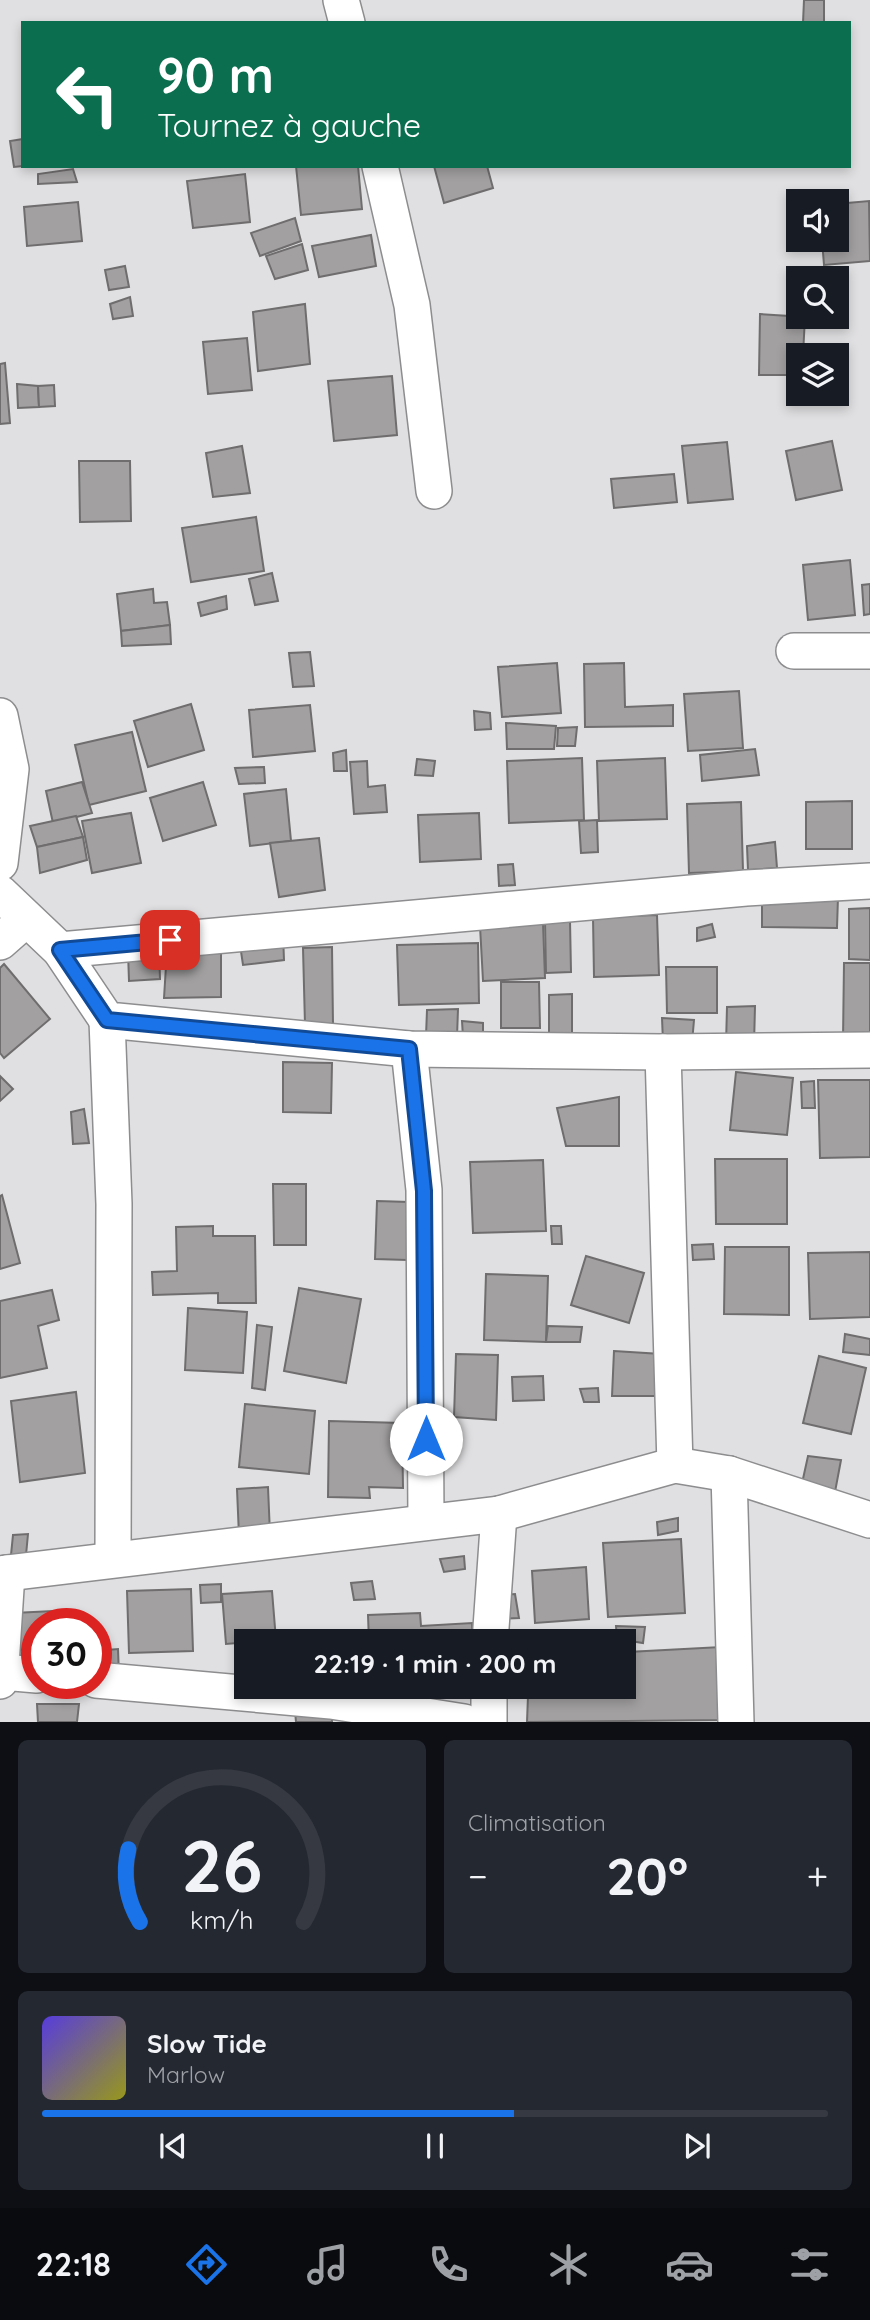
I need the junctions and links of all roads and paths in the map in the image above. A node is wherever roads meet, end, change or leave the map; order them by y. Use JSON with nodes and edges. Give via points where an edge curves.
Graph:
{"nodes":[{"id":1,"x":341,"y":0,"type":"edge"},
{"id":2,"x":346,"y":21,"type":"edge"},
{"id":3,"x":380,"y":168,"type":"edge"},
{"id":4,"x":434,"y":491,"type":"dead end"},
{"id":5,"x":794,"y":650,"type":"dead end"},
{"id":6,"x":870,"y":651,"type":"edge"},
{"id":7,"x":0,"y":716,"type":"edge"},
{"id":8,"x":0,"y":863,"type":"edge"},
{"id":9,"x":870,"y":881,"type":"edge"},
{"id":10,"x":0,"y":893,"type":"edge"},
{"id":11,"x":13,"y":931,"type":"edge"},
{"id":12,"x":60,"y":950,"type":"junction"},
{"id":13,"x":107,"y":1020,"type":"junction"},
{"id":14,"x":409,"y":1049,"type":"junction"},
{"id":15,"x":870,"y":1050,"type":"edge"},
{"id":16,"x":663,"y":1052,"type":"junction"},
{"id":17,"x":675,"y":1465,"type":"junction"},
{"id":18,"x":729,"y":1474,"type":"junction"},
{"id":19,"x":499,"y":1514,"type":"junction"},
{"id":20,"x":870,"y":1520,"type":"edge"},
{"id":21,"x":426,"y":1522,"type":"junction"},
{"id":22,"x":113,"y":1558,"type":"junction"},
{"id":23,"x":4,"y":1573,"type":"edge"},
{"id":24,"x":491,"y":1629,"type":"edge"},
{"id":25,"x":21,"y":1675,"type":"edge"},
{"id":26,"x":1,"y":1676,"type":"edge"},
{"id":27,"x":112,"y":1681,"type":"edge"},
{"id":28,"x":489,"y":1699,"type":"edge"},
{"id":29,"x":464,"y":1721,"type":"edge"},
{"id":30,"x":489,"y":1721,"type":"edge"},
{"id":31,"x":736,"y":1721,"type":"edge"}],
"edges":[{"from":1,"to":2,"type":"street"},
{"from":3,"to":4,"type":"street","via":[[412,305]]},
{"from":5,"to":6,"type":"street"},
{"from":7,"to":8,"type":"street","via":[[11,769]]},
{"from":9,"to":12,"type":"street","via":[[746,888]]},
{"from":10,"to":11,"type":"street"},
{"from":11,"to":12,"type":"street"},
{"from":12,"to":13,"type":"street"},
{"from":13,"to":14,"type":"street"},
{"from":13,"to":22,"type":"street","via":[[114,1204]]},
{"from":14,"to":16,"type":"street"},
{"from":14,"to":21,"type":"street","via":[[424,1191]]},
{"from":15,"to":16,"type":"street"},
{"from":16,"to":17,"type":"street"},
{"from":17,"to":18,"type":"street"},
{"from":17,"to":19,"type":"street"},
{"from":18,"to":20,"type":"street"},
{"from":18,"to":31,"type":"street"},
{"from":19,"to":21,"type":"street"},
{"from":19,"to":24,"type":"street"},
{"from":21,"to":22,"type":"street"},
{"from":22,"to":23,"type":"street"},
{"from":23,"to":26,"type":"street"},
{"from":25,"to":26,"type":"street"},
{"from":27,"to":29,"type":"street","via":[[331,1701]]},
{"from":28,"to":30,"type":"street"}]}
